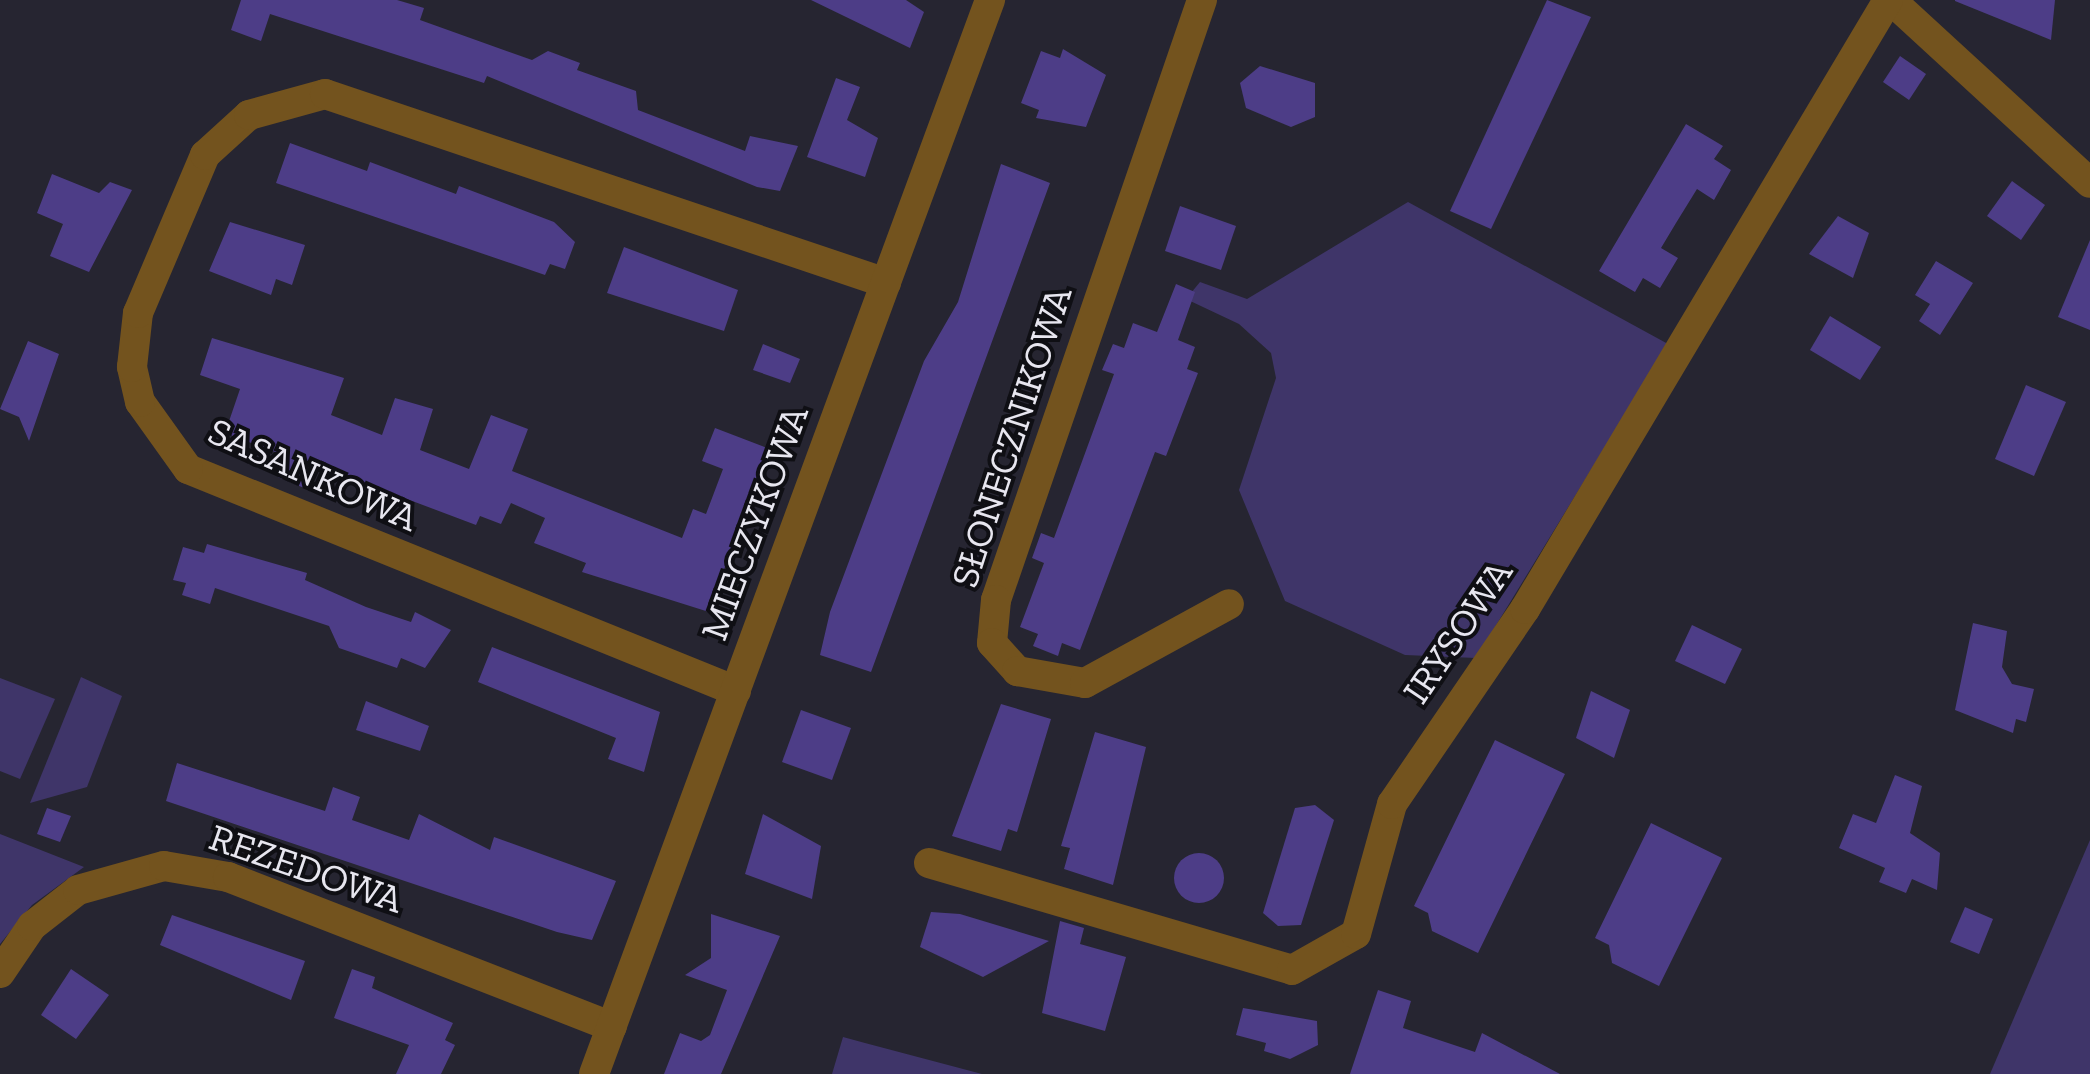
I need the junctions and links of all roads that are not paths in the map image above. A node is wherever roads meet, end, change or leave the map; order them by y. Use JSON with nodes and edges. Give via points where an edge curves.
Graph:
{"nodes":[{"id":1,"x":990,"y":0,"type":"edge"},
{"id":2,"x":1202,"y":0,"type":"edge"},
{"id":3,"x":1890,"y":0,"type":"edge"},
{"id":4,"x":2090,"y":183,"type":"edge"},
{"id":5,"x":886,"y":283,"type":"junction"},
{"id":6,"x":1229,"y":604,"type":"dead end"},
{"id":7,"x":736,"y":690,"type":"junction"},
{"id":8,"x":929,"y":863,"type":"dead end"},
{"id":9,"x":0,"y":974,"type":"edge"},
{"id":10,"x":612,"y":1027,"type":"junction"},
{"id":11,"x":594,"y":1074,"type":"edge"}],
"edges":[{"from":1,"to":5,"type":"street","name":"MIECZYKOWA"},
{"from":2,"to":6,"type":"street","name":"SŁONECZNIKOWA","via":[[996,600],[992,643],[1017,671],[1084,683]]},
{"from":3,"to":4,"type":"street"},
{"from":3,"to":8,"type":"street","name":"IRYSOWA","via":[[1525,609],[1392,804],[1356,934],[1292,970]]},
{"from":5,"to":7,"type":"street","name":"MIECZYKOWA"},
{"from":5,"to":7,"type":"street","name":"SASANKOWA","via":[[325,94],[248,115],[205,155],[138,313],[132,367],[142,409],[198,475]]},
{"from":7,"to":10,"type":"street","name":"MIECZYKOWA"},
{"from":9,"to":10,"type":"street","name":"REZEDOWA","via":[[54,906],[102,878],[164,866],[228,877]]},
{"from":10,"to":11,"type":"street","name":"MIECZYKOWA"}]}
